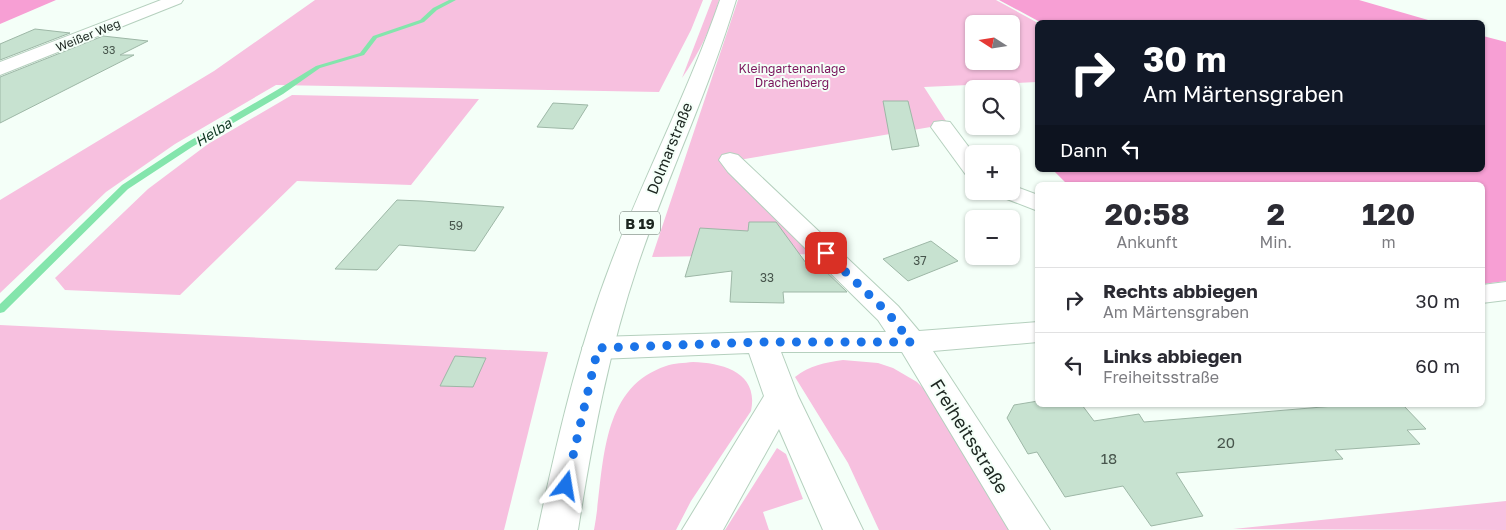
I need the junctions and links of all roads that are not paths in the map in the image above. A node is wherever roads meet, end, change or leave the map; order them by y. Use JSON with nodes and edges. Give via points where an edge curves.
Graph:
{"nodes":[{"id":1,"x":176,"y":0,"type":"edge"},
{"id":2,"x":728,"y":0,"type":"edge"},
{"id":3,"x":0,"y":69,"type":"edge"},
{"id":4,"x":942,"y":127,"type":"dead end"},
{"id":5,"x":965,"y":158,"type":"edge"},
{"id":6,"x":730,"y":160,"type":"dead end"},
{"id":7,"x":1020,"y":196,"type":"edge"},
{"id":8,"x":1035,"y":203,"type":"edge"},
{"id":9,"x":1506,"y":292,"type":"edge"},
{"id":10,"x":1485,"y":294,"type":"edge"},
{"id":11,"x":1035,"y":332,"type":"edge"},
{"id":12,"x":761,"y":342,"type":"junction"},
{"id":13,"x":911,"y":342,"type":"junction"},
{"id":14,"x":598,"y":348,"type":"junction"},
{"id":15,"x":781,"y":396,"type":"junction"},
{"id":16,"x":558,"y":530,"type":"edge"},
{"id":17,"x":702,"y":530,"type":"edge"},
{"id":18,"x":843,"y":530,"type":"edge"},
{"id":19,"x":1030,"y":530,"type":"edge"}],
"edges":[{"from":1,"to":3,"type":"street","name":"Weißer Weg"},
{"from":2,"to":14,"type":"street","name":"Dolmarstraße","number":"B 19","via":[[708,57],[658,175]]},
{"from":4,"to":5,"type":"street"},
{"from":6,"to":13,"type":"street","name":"Freiheitsstraße","via":[[888,313]]},
{"from":7,"to":8,"type":"street"},
{"from":9,"to":10,"type":"street"},
{"from":11,"to":13,"type":"street"},
{"from":12,"to":13,"type":"street"},
{"from":12,"to":14,"type":"street"},
{"from":12,"to":15,"type":"street"},
{"from":13,"to":19,"type":"street","name":"Freiheitsstraße"},
{"from":14,"to":16,"type":"street","name":"Dolmarstraße","number":"B 19"},
{"from":15,"to":17,"type":"street"},
{"from":15,"to":18,"type":"street"}]}
